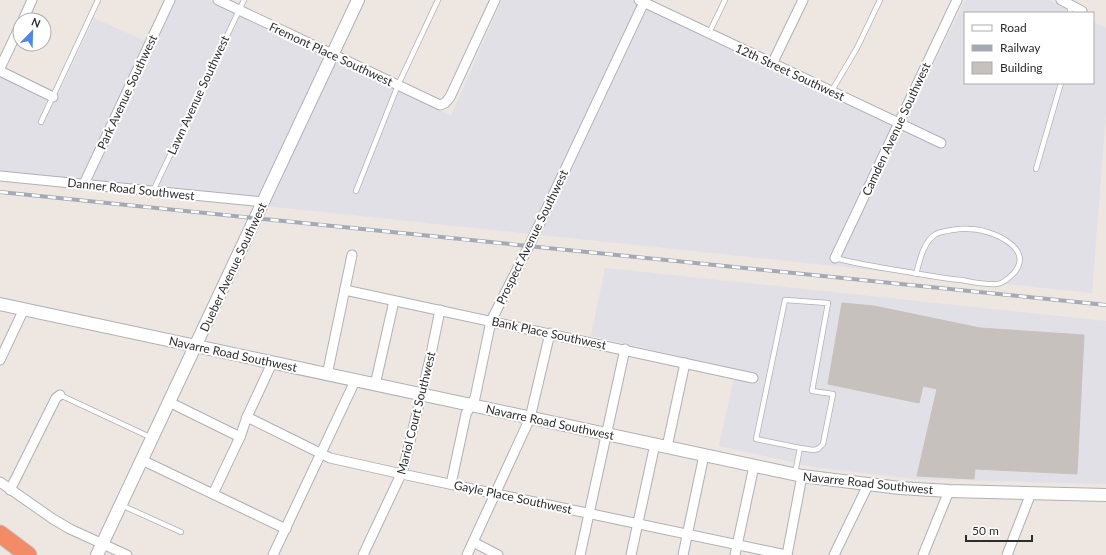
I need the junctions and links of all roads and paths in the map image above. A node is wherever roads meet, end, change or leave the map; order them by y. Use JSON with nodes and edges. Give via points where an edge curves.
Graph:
{"nodes":[{"id":1,"x":32,"y":0,"type":"edge"},
{"id":2,"x":98,"y":0,"type":"edge"},
{"id":3,"x":170,"y":0,"type":"edge"},
{"id":4,"x":218,"y":0,"type":"edge"},
{"id":5,"x":244,"y":0,"type":"edge"},
{"id":6,"x":358,"y":0,"type":"edge"},
{"id":7,"x":438,"y":0,"type":"edge"},
{"id":8,"x":495,"y":0,"type":"edge"},
{"id":9,"x":725,"y":0,"type":"edge"},
{"id":10,"x":803,"y":0,"type":"edge"},
{"id":11,"x":880,"y":0,"type":"edge"},
{"id":12,"x":957,"y":0,"type":"edge"},
{"id":13,"x":1061,"y":0,"type":"edge"},
{"id":14,"x":642,"y":1,"type":"edge"},
{"id":15,"x":1070,"y":9,"type":"edge"},
{"id":16,"x":239,"y":10,"type":"junction"},
{"id":17,"x":1082,"y":11,"type":"dead end"},
{"id":18,"x":27,"y":12,"type":"edge"},
{"id":19,"x":709,"y":33,"type":"junction"},
{"id":20,"x":12,"y":43,"type":"edge"},
{"id":21,"x":333,"y":55,"type":"junction"},
{"id":22,"x":772,"y":64,"type":"junction"},
{"id":23,"x":0,"y":68,"type":"edge"},
{"id":24,"x":0,"y":71,"type":"edge"},
{"id":25,"x":1061,"y":84,"type":"edge"},
{"id":26,"x":398,"y":85,"type":"junction"},
{"id":27,"x":831,"y":92,"type":"junction"},
{"id":28,"x":53,"y":97,"type":"junction"},
{"id":29,"x":41,"y":122,"type":"dead end"},
{"id":30,"x":899,"y":124,"type":"junction"},
{"id":31,"x":941,"y":143,"type":"dead end"},
{"id":32,"x":1036,"y":169,"type":"dead end"},
{"id":33,"x":0,"y":176,"type":"edge"},
{"id":34,"x":84,"y":184,"type":"junction"},
{"id":35,"x":153,"y":191,"type":"junction"},
{"id":36,"x":356,"y":191,"type":"dead end"},
{"id":37,"x":263,"y":202,"type":"junction"},
{"id":38,"x":352,"y":255,"type":"dead end"},
{"id":39,"x":835,"y":258,"type":"joint"},
{"id":40,"x":916,"y":274,"type":"junction"},
{"id":41,"x":345,"y":290,"type":"junction"},
{"id":42,"x":394,"y":301,"type":"junction"},
{"id":43,"x":0,"y":304,"type":"edge"},
{"id":44,"x":24,"y":309,"type":"junction"},
{"id":45,"x":440,"y":310,"type":"junction"},
{"id":46,"x":491,"y":321,"type":"junction"},
{"id":47,"x":550,"y":333,"type":"junction"},
{"id":48,"x":196,"y":346,"type":"junction"},
{"id":49,"x":625,"y":349,"type":"junction"},
{"id":50,"x":0,"y":360,"type":"edge"},
{"id":51,"x":272,"y":363,"type":"junction"},
{"id":52,"x":685,"y":363,"type":"junction"},
{"id":53,"x":327,"y":375,"type":"junction"},
{"id":54,"x":753,"y":378,"type":"dead end"},
{"id":55,"x":355,"y":381,"type":"junction"},
{"id":56,"x":375,"y":385,"type":"junction"},
{"id":57,"x":60,"y":395,"type":"joint"},
{"id":58,"x":422,"y":395,"type":"junction"},
{"id":59,"x":169,"y":402,"type":"junction"},
{"id":60,"x":470,"y":405,"type":"junction"},
{"id":61,"x":247,"y":417,"type":"junction"},
{"id":62,"x":530,"y":418,"type":"junction"},
{"id":63,"x":606,"y":434,"type":"junction"},
{"id":64,"x":240,"y":437,"type":"junction"},
{"id":65,"x":152,"y":438,"type":"junction"},
{"id":66,"x":661,"y":446,"type":"junction"},
{"id":67,"x":800,"y":448,"type":"junction"},
{"id":68,"x":322,"y":454,"type":"junction"},
{"id":69,"x":704,"y":455,"type":"junction"},
{"id":70,"x":142,"y":460,"type":"junction"},
{"id":71,"x":754,"y":466,"type":"junction"},
{"id":72,"x":402,"y":474,"type":"junction"},
{"id":73,"x":798,"y":475,"type":"junction"},
{"id":74,"x":0,"y":482,"type":"edge"},
{"id":75,"x":451,"y":484,"type":"junction"},
{"id":76,"x":868,"y":484,"type":"junction"},
{"id":77,"x":10,"y":490,"type":"junction"},
{"id":78,"x":949,"y":491,"type":"junction"},
{"id":79,"x":496,"y":493,"type":"junction"},
{"id":80,"x":1031,"y":493,"type":"junction"},
{"id":81,"x":213,"y":494,"type":"junction"},
{"id":82,"x":1106,"y":495,"type":"edge"},
{"id":83,"x":121,"y":505,"type":"junction"},
{"id":84,"x":589,"y":514,"type":"junction"},
{"id":85,"x":639,"y":524,"type":"junction"},
{"id":86,"x":286,"y":529,"type":"junction"},
{"id":87,"x":181,"y":532,"type":"dead end"},
{"id":88,"x":0,"y":534,"type":"edge"},
{"id":89,"x":688,"y":534,"type":"junction"},
{"id":90,"x":473,"y":542,"type":"junction"},
{"id":91,"x":103,"y":543,"type":"junction"},
{"id":92,"x":738,"y":544,"type":"junction"},
{"id":93,"x":28,"y":555,"type":"edge"},
{"id":94,"x":97,"y":555,"type":"edge"},
{"id":95,"x":127,"y":555,"type":"edge"},
{"id":96,"x":273,"y":555,"type":"edge"},
{"id":97,"x":363,"y":555,"type":"edge"},
{"id":98,"x":467,"y":555,"type":"edge"},
{"id":99,"x":498,"y":555,"type":"edge"},
{"id":100,"x":580,"y":555,"type":"edge"},
{"id":101,"x":631,"y":555,"type":"edge"},
{"id":102,"x":684,"y":555,"type":"edge"},
{"id":103,"x":735,"y":555,"type":"edge"},
{"id":104,"x":786,"y":555,"type":"edge"},
{"id":105,"x":834,"y":555,"type":"edge"},
{"id":106,"x":923,"y":555,"type":"edge"},
{"id":107,"x":1007,"y":555,"type":"edge"}],
"edges":[{"from":1,"to":18,"type":"street"},
{"from":2,"to":28,"type":"lane"},
{"from":3,"to":34,"type":"street","name":"Park Avenue Southwest"},
{"from":4,"to":16,"type":"street","name":"Fremont Place Southwest"},
{"from":5,"to":16,"type":"lane","name":"Lawn Avenue Southwest"},
{"from":6,"to":21,"type":"street","name":"Dueber Avenue Southwest"},
{"from":7,"to":26,"type":"lane"},
{"from":8,"to":26,"type":"street","name":"Fremont Place Southwest","via":[[445,103],[437,104]]},
{"from":9,"to":19,"type":"lane"},
{"from":10,"to":22,"type":"street"},
{"from":11,"to":27,"type":"lane","via":[[857,48]]},
{"from":12,"to":30,"type":"street","name":"Camden Avenue Southwest"},
{"from":13,"to":15,"type":"street"},
{"from":14,"to":19,"type":"street","name":"12th Street Southwest"},
{"from":14,"to":46,"type":"street","name":"Prospect Avenue Southwest","via":[[531,242]]},
{"from":15,"to":17,"type":"street"},
{"from":16,"to":21,"type":"street","name":"Fremont Place Southwest"},
{"from":16,"to":35,"type":"lane","name":"Lawn Avenue Southwest"},
{"from":19,"to":22,"type":"street","name":"12th Street Southwest"},
{"from":20,"to":23,"type":"street"},
{"from":21,"to":26,"type":"street","name":"Fremont Place Southwest"},
{"from":21,"to":37,"type":"street","name":"Dueber Avenue Southwest"},
{"from":22,"to":27,"type":"street","name":"12th Street Southwest"},
{"from":24,"to":28,"type":"street"},
{"from":25,"to":32,"type":"lane"},
{"from":26,"to":36,"type":"lane"},
{"from":27,"to":30,"type":"street","name":"12th Street Southwest"},
{"from":28,"to":29,"type":"lane"},
{"from":30,"to":31,"type":"street","name":"12th Street Southwest"},
{"from":30,"to":39,"type":"street","name":"Camden Avenue Southwest"},
{"from":33,"to":34,"type":"street","name":"Danner Road Southwest"},
{"from":34,"to":35,"type":"street","name":"Danner Road Southwest"},
{"from":35,"to":37,"type":"street","name":"Danner Road Southwest"},
{"from":37,"to":48,"type":"street","name":"Dueber Avenue Southwest"},
{"from":38,"to":41,"type":"street"},
{"from":39,"to":40,"type":"lane"},
{"from":40,"to":40,"type":"lane","via":[[997,284],[1010,277],[1020,260],[1019,254],[1010,242],[969,228],[937,233],[930,239],[924,248]]},
{"from":41,"to":42,"type":"street","name":"Bank Place Southwest"},
{"from":41,"to":53,"type":"street"},
{"from":42,"to":45,"type":"street","name":"Bank Place Southwest"},
{"from":42,"to":56,"type":"street"},
{"from":43,"to":44,"type":"street","name":"Navarre Road Southwest"},
{"from":44,"to":48,"type":"street","name":"Navarre Road Southwest"},
{"from":44,"to":50,"type":"street"},
{"from":45,"to":46,"type":"street","name":"Bank Place Southwest"},
{"from":45,"to":58,"type":"street","name":"Mariol Court Southwest"},
{"from":46,"to":47,"type":"street","name":"Bank Place Southwest"},
{"from":46,"to":60,"type":"street","name":"Prospect Avenue Southwest","via":[[475,398]]},
{"from":47,"to":49,"type":"street","name":"Bank Place Southwest"},
{"from":47,"to":62,"type":"street"},
{"from":48,"to":51,"type":"street","name":"Navarre Road Southwest"},
{"from":48,"to":59,"type":"street","name":"Dueber Avenue Southwest"},
{"from":49,"to":52,"type":"street","name":"Bank Place Southwest"},
{"from":49,"to":63,"type":"street"},
{"from":51,"to":53,"type":"street","name":"Navarre Road Southwest"},
{"from":51,"to":61,"type":"street"},
{"from":52,"to":54,"type":"street","name":"Bank Place Southwest"},
{"from":52,"to":66,"type":"street"},
{"from":53,"to":55,"type":"street","name":"Navarre Road Southwest"},
{"from":55,"to":56,"type":"street","name":"Navarre Road Southwest"},
{"from":55,"to":68,"type":"street"},
{"from":56,"to":58,"type":"street","name":"Navarre Road Southwest"},
{"from":57,"to":65,"type":"lane"},
{"from":57,"to":77,"type":"street","via":[[56,398]]},
{"from":58,"to":60,"type":"street","name":"Navarre Road Southwest"},
{"from":58,"to":72,"type":"street","name":"Mariol Court Southwest"},
{"from":59,"to":64,"type":"street"},
{"from":59,"to":65,"type":"street","name":"Dueber Avenue Southwest"},
{"from":60,"to":62,"type":"street","name":"Navarre Road Southwest"},
{"from":60,"to":75,"type":"street","name":"Prospect Avenue Southwest"},
{"from":61,"to":64,"type":"street"},
{"from":61,"to":68,"type":"street","name":"Gayle Place Southwest"},
{"from":62,"to":63,"type":"street","name":"Navarre Road Southwest"},
{"from":62,"to":79,"type":"street"},
{"from":63,"to":66,"type":"street","name":"Navarre Road Southwest"},
{"from":63,"to":84,"type":"street"},
{"from":64,"to":81,"type":"street"},
{"from":65,"to":70,"type":"street","name":"Dueber Avenue Southwest"},
{"from":66,"to":69,"type":"street","name":"Navarre Road Southwest"},
{"from":66,"to":85,"type":"street"},
{"from":67,"to":67,"type":"lane","via":[[756,439],[785,300],[828,303],[812,391],[833,394],[823,444],[813,450]]},
{"from":67,"to":73,"type":"lane"},
{"from":68,"to":72,"type":"street","name":"Gayle Place Southwest"},
{"from":68,"to":86,"type":"street"},
{"from":69,"to":71,"type":"street","name":"Navarre Road Southwest"},
{"from":69,"to":89,"type":"street"},
{"from":70,"to":81,"type":"street"},
{"from":70,"to":83,"type":"street","name":"Dueber Avenue Southwest"},
{"from":71,"to":73,"type":"street","name":"Navarre Road Southwest"},
{"from":71,"to":92,"type":"street"},
{"from":72,"to":75,"type":"street","name":"Gayle Place Southwest"},
{"from":72,"to":97,"type":"street","name":"Mariol Court Southwest"},
{"from":73,"to":76,"type":"street","name":"Navarre Road Southwest"},
{"from":73,"to":104,"type":"street"},
{"from":74,"to":77,"type":"street"},
{"from":75,"to":79,"type":"street","name":"Gayle Place Southwest"},
{"from":76,"to":78,"type":"street","name":"Navarre Road Southwest"},
{"from":76,"to":105,"type":"street"},
{"from":77,"to":91,"type":"street","via":[[70,529]]},
{"from":78,"to":80,"type":"street","name":"Navarre Road Southwest"},
{"from":78,"to":106,"type":"street"},
{"from":79,"to":84,"type":"street","name":"Gayle Place Southwest"},
{"from":79,"to":90,"type":"street"},
{"from":80,"to":82,"type":"street","name":"Navarre Road Southwest"},
{"from":80,"to":107,"type":"street"},
{"from":81,"to":86,"type":"street"},
{"from":83,"to":87,"type":"lane"},
{"from":83,"to":91,"type":"street","name":"Dueber Avenue Southwest"},
{"from":84,"to":85,"type":"street","name":"Gayle Place Southwest"},
{"from":84,"to":100,"type":"street"},
{"from":85,"to":89,"type":"street","name":"Gayle Place Southwest"},
{"from":85,"to":101,"type":"street"},
{"from":86,"to":96,"type":"street"},
{"from":88,"to":93,"type":"highway"},
{"from":89,"to":92,"type":"street","name":"Gayle Place Southwest"},
{"from":89,"to":102,"type":"street"},
{"from":90,"to":98,"type":"street"},
{"from":90,"to":99,"type":"street"},
{"from":91,"to":94,"type":"street","name":"Dueber Avenue Southwest"},
{"from":91,"to":95,"type":"street"},
{"from":92,"to":103,"type":"street"},
{"from":92,"to":104,"type":"street","name":"Gayle Place Southwest"}]}
